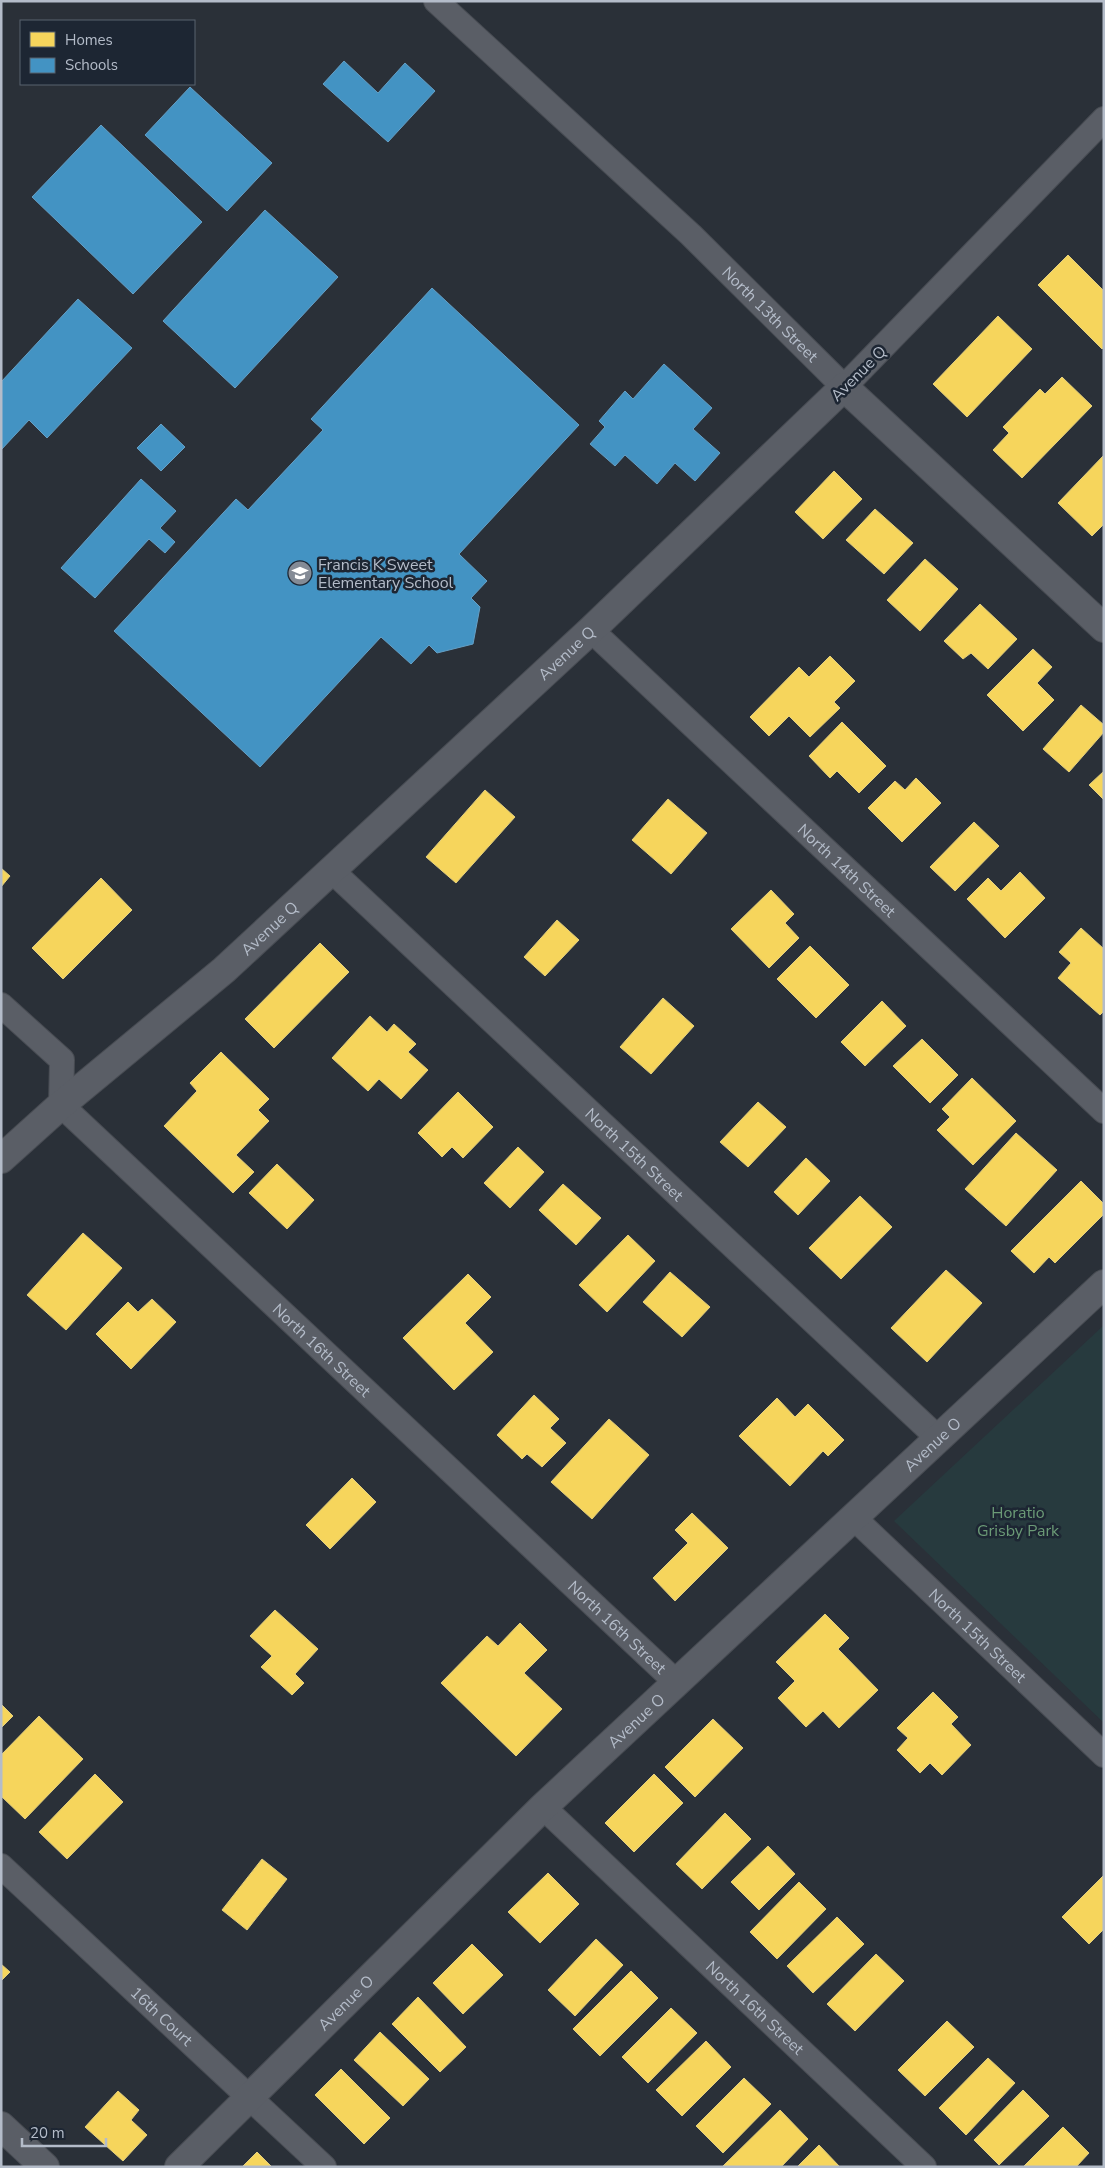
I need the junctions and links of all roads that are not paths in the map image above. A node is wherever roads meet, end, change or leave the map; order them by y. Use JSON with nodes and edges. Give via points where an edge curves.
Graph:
{"nodes":[{"id":1,"x":436,"y":1,"type":"edge"},
{"id":2,"x":1104,"y":119,"type":"edge"},
{"id":3,"x":844,"y":387,"type":"junction"},
{"id":4,"x":1104,"y":628,"type":"edge"},
{"id":5,"x":591,"y":630,"type":"junction"},
{"id":6,"x":331,"y":870,"type":"junction"},
{"id":7,"x":1,"y":1005,"type":"edge"},
{"id":8,"x":60,"y":1106,"type":"junction"},
{"id":9,"x":1104,"y":1111,"type":"edge"},
{"id":10,"x":1,"y":1159,"type":"edge"},
{"id":11,"x":1104,"y":1284,"type":"edge"},
{"id":12,"x":938,"y":1438,"type":"junction"},
{"id":13,"x":853,"y":1517,"type":"junction"},
{"id":14,"x":676,"y":1682,"type":"junction"},
{"id":15,"x":1104,"y":1755,"type":"edge"},
{"id":16,"x":543,"y":1807,"type":"junction"},
{"id":17,"x":1,"y":1866,"type":"edge"},
{"id":18,"x":250,"y":2098,"type":"junction"},
{"id":19,"x":1,"y":2126,"type":"edge"},
{"id":20,"x":45,"y":2167,"type":"edge"},
{"id":21,"x":179,"y":2167,"type":"edge"},
{"id":22,"x":324,"y":2167,"type":"edge"},
{"id":23,"x":924,"y":2167,"type":"edge"}],
"edges":[{"from":1,"to":3,"type":"street","name":"North 13th Street","via":[[690,235]]},
{"from":2,"to":3,"type":"street","name":"Avenue Q"},
{"from":3,"to":4,"type":"street","name":"North 13th Street"},
{"from":3,"to":5,"type":"street","name":"Avenue Q"},
{"from":5,"to":6,"type":"street","name":"Avenue Q"},
{"from":5,"to":9,"type":"street","name":"North 14th Street"},
{"from":6,"to":8,"type":"street","name":"Avenue Q","via":[[224,970]]},
{"from":6,"to":12,"type":"street","name":"North 15th Street"},
{"from":7,"to":8,"type":"street","via":[[62,1060]]},
{"from":8,"to":10,"type":"street","name":"Avenue Q"},
{"from":8,"to":14,"type":"street","name":"North 16th Street"},
{"from":11,"to":12,"type":"street","name":"Avenue O"},
{"from":12,"to":13,"type":"street","name":"Avenue O"},
{"from":13,"to":14,"type":"street","name":"Avenue O"},
{"from":13,"to":15,"type":"street","name":"North 15th Street"},
{"from":14,"to":16,"type":"street","name":"Avenue O"},
{"from":16,"to":18,"type":"street","name":"Avenue O"},
{"from":16,"to":23,"type":"street","name":"North 16th Street"},
{"from":17,"to":18,"type":"street","name":"16th Court"},
{"from":18,"to":21,"type":"street","name":"Avenue O"},
{"from":18,"to":22,"type":"street","name":"16th Court"},
{"from":19,"to":20,"type":"street"}]}
